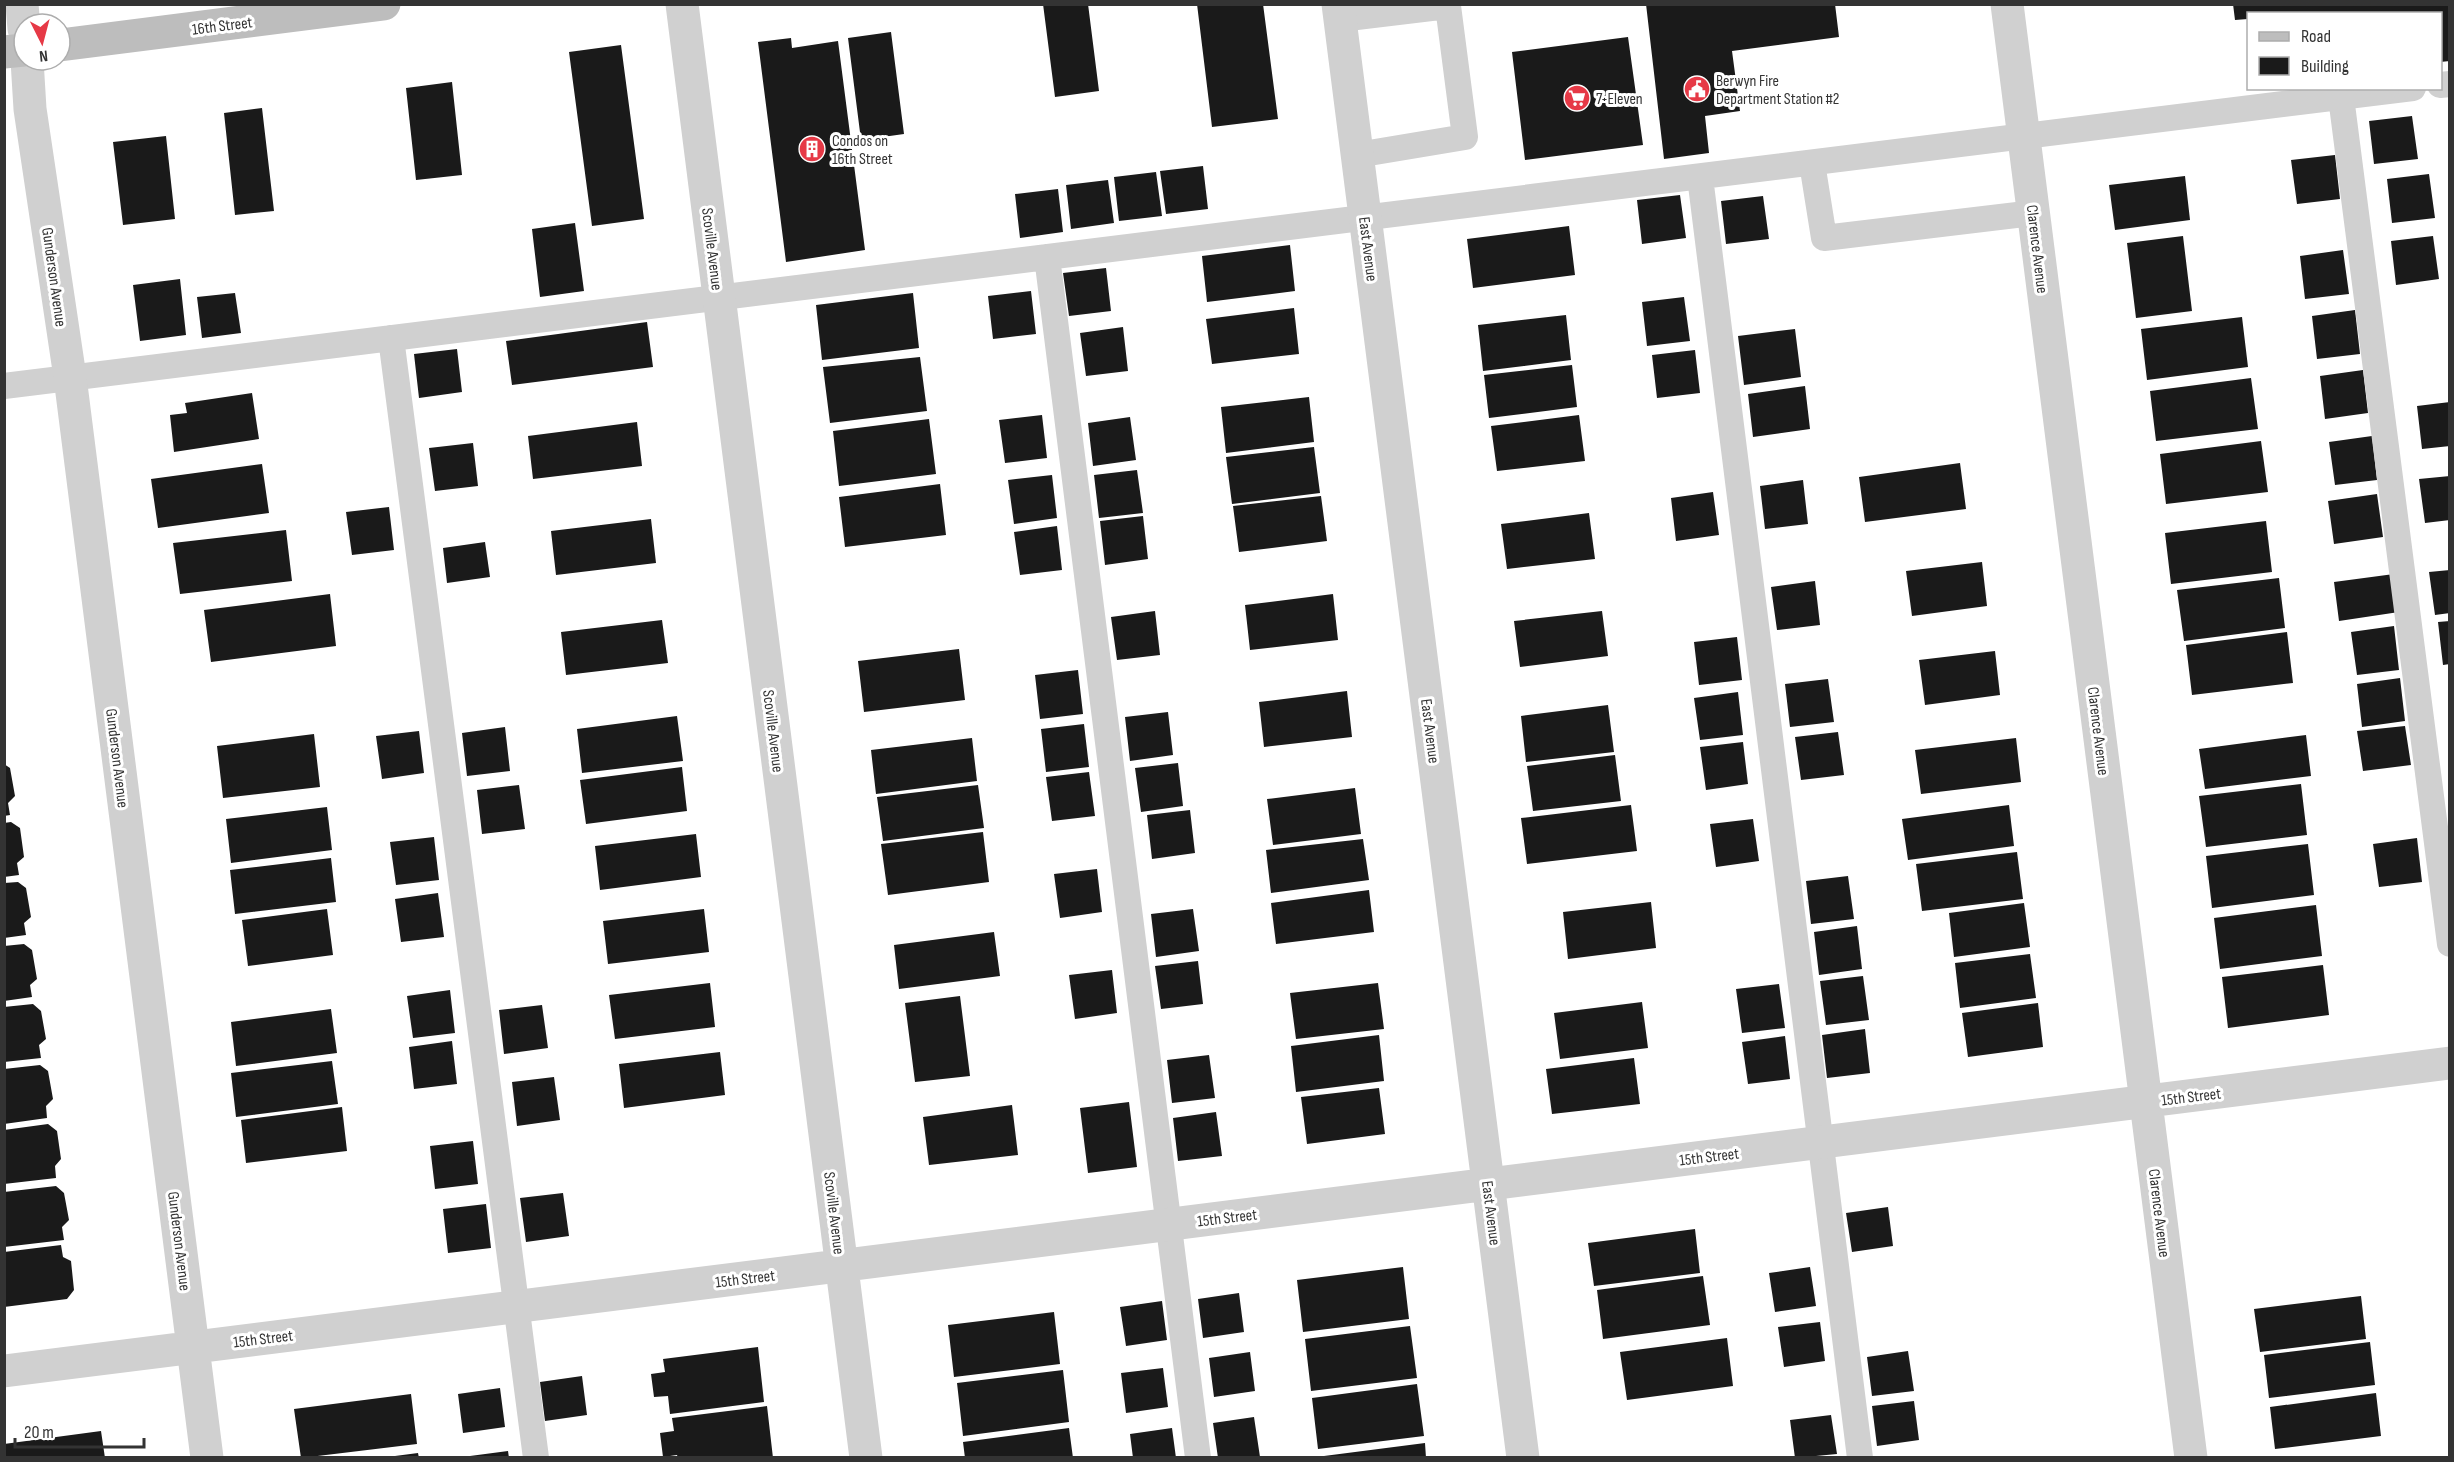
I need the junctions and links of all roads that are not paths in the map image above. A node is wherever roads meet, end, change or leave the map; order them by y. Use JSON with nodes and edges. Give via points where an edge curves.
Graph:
{"nodes":[{"id":1,"x":384,"y":4,"type":"edge"},
{"id":2,"x":682,"y":4,"type":"edge"},
{"id":3,"x":2007,"y":4,"type":"edge"},
{"id":4,"x":1450,"y":5,"type":"edge"},
{"id":5,"x":1339,"y":12,"type":"edge"},
{"id":6,"x":72,"y":43,"type":"edge"},
{"id":7,"x":28,"y":72,"type":"edge"},
{"id":8,"x":2397,"y":90,"type":"edge"},
{"id":9,"x":2342,"y":97,"type":"junction"},
{"id":10,"x":2024,"y":136,"type":"junction"},
{"id":11,"x":1357,"y":155,"type":"junction"},
{"id":12,"x":1812,"y":163,"type":"junction"},
{"id":13,"x":1700,"y":177,"type":"junction"},
{"id":14,"x":2034,"y":213,"type":"junction"},
{"id":15,"x":1365,"y":218,"type":"junction"},
{"id":16,"x":1047,"y":257,"type":"junction"},
{"id":17,"x":719,"y":297,"type":"junction"},
{"id":18,"x":391,"y":338,"type":"junction"},
{"id":19,"x":70,"y":377,"type":"junction"},
{"id":20,"x":4,"y":386,"type":"edge"},
{"id":21,"x":2450,"y":944,"type":"edge"},
{"id":22,"x":2450,"y":1063,"type":"edge"},
{"id":23,"x":2146,"y":1101,"type":"junction"},
{"id":24,"x":1821,"y":1142,"type":"junction"},
{"id":25,"x":1488,"y":1184,"type":"junction"},
{"id":26,"x":1169,"y":1224,"type":"junction"},
{"id":27,"x":842,"y":1266,"type":"junction"},
{"id":28,"x":516,"y":1306,"type":"junction"},
{"id":29,"x":193,"y":1347,"type":"junction"},
{"id":30,"x":4,"y":1371,"type":"edge"},
{"id":31,"x":207,"y":1458,"type":"edge"},
{"id":32,"x":536,"y":1458,"type":"edge"},
{"id":33,"x":866,"y":1458,"type":"edge"},
{"id":34,"x":1198,"y":1458,"type":"edge"},
{"id":35,"x":1523,"y":1458,"type":"edge"},
{"id":36,"x":1860,"y":1458,"type":"edge"},
{"id":37,"x":2191,"y":1458,"type":"edge"}],
"edges":[{"from":1,"to":6,"type":"street","name":"16th Street"},
{"from":2,"to":17,"type":"street","name":"Scoville Avenue"},
{"from":3,"to":10,"type":"street","name":"Clarence Avenue"},
{"from":4,"to":5,"type":"lane"},
{"from":4,"to":11,"type":"lane","via":[[1465,137]]},
{"from":5,"to":11,"type":"street","name":"East Avenue"},
{"from":7,"to":19,"type":"street","name":"Gunderson Avenue"},
{"from":8,"to":9,"type":"lane"},
{"from":9,"to":10,"type":"lane"},
{"from":9,"to":21,"type":"lane"},
{"from":10,"to":12,"type":"lane"},
{"from":10,"to":14,"type":"street","name":"Clarence Avenue"},
{"from":11,"to":15,"type":"street","name":"East Avenue"},
{"from":12,"to":13,"type":"lane"},
{"from":12,"to":14,"type":"lane","via":[[1824,238]]},
{"from":13,"to":15,"type":"lane"},
{"from":13,"to":24,"type":"lane"},
{"from":14,"to":23,"type":"street","name":"Clarence Avenue"},
{"from":15,"to":16,"type":"lane"},
{"from":15,"to":25,"type":"street","name":"East Avenue"},
{"from":16,"to":17,"type":"lane"},
{"from":16,"to":26,"type":"lane"},
{"from":17,"to":18,"type":"lane"},
{"from":17,"to":27,"type":"street","name":"Scoville Avenue"},
{"from":18,"to":19,"type":"lane"},
{"from":18,"to":28,"type":"lane"},
{"from":19,"to":20,"type":"lane"},
{"from":19,"to":29,"type":"street","name":"Gunderson Avenue"},
{"from":22,"to":23,"type":"street","name":"15th Street"},
{"from":23,"to":24,"type":"street","name":"15th Street"},
{"from":23,"to":37,"type":"street","name":"Clarence Avenue"},
{"from":24,"to":25,"type":"street","name":"15th Street"},
{"from":24,"to":36,"type":"lane"},
{"from":25,"to":26,"type":"street","name":"15th Street"},
{"from":25,"to":35,"type":"street","name":"East Avenue"},
{"from":26,"to":27,"type":"street","name":"15th Street"},
{"from":26,"to":34,"type":"lane"},
{"from":27,"to":28,"type":"street","name":"15th Street"},
{"from":27,"to":33,"type":"street","name":"Scoville Avenue"},
{"from":28,"to":29,"type":"street","name":"15th Street"},
{"from":28,"to":32,"type":"lane"},
{"from":29,"to":30,"type":"street","name":"15th Street"},
{"from":29,"to":31,"type":"street","name":"Gunderson Avenue"}]}
